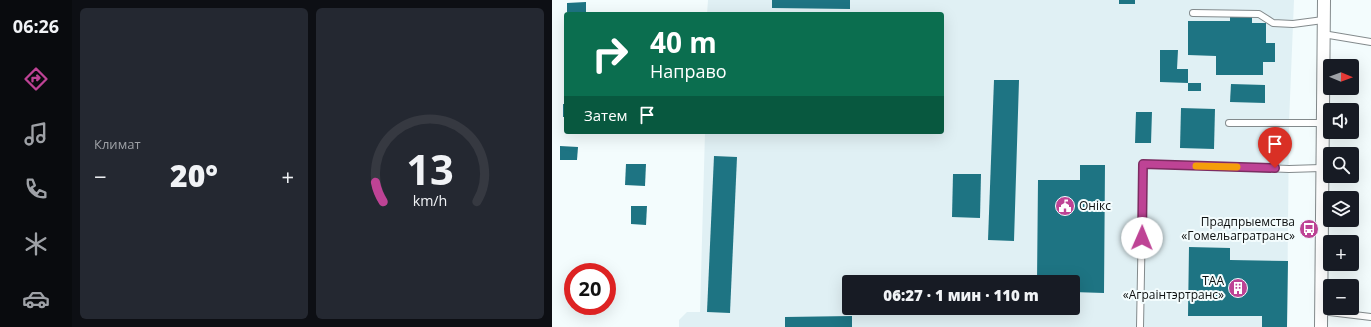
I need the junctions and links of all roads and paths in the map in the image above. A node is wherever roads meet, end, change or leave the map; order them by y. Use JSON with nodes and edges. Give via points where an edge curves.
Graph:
{"nodes":[{"id":1,"x":1324,"y":0,"type":"edge"},
{"id":2,"x":1193,"y":13,"type":"dead end"},
{"id":3,"x":1323,"y":20,"type":"junction"},
{"id":4,"x":1323,"y":34,"type":"junction"},
{"id":5,"x":1371,"y":42,"type":"edge"},
{"id":6,"x":1229,"y":123,"type":"dead end"},
{"id":7,"x":1321,"y":123,"type":"junction"},
{"id":8,"x":1321,"y":168,"type":"junction"},
{"id":9,"x":1321,"y":311,"type":"junction"},
{"id":10,"x":1371,"y":317,"type":"edge"},
{"id":11,"x":1140,"y":327,"type":"edge"},
{"id":12,"x":1321,"y":327,"type":"edge"}],
"edges":[{"from":1,"to":3,"type":"street"},
{"from":2,"to":3,"type":"lane","via":[[1259,14],[1273,23],[1293,24]]},
{"from":3,"to":4,"type":"street"},
{"from":4,"to":5,"type":"lane"},
{"from":4,"to":7,"type":"street"},
{"from":6,"to":7,"type":"lane"},
{"from":7,"to":8,"type":"street"},
{"from":8,"to":9,"type":"street"},
{"from":8,"to":11,"type":"lane","via":[[1143,164]]},
{"from":9,"to":10,"type":"lane"},
{"from":9,"to":12,"type":"street"}]}
